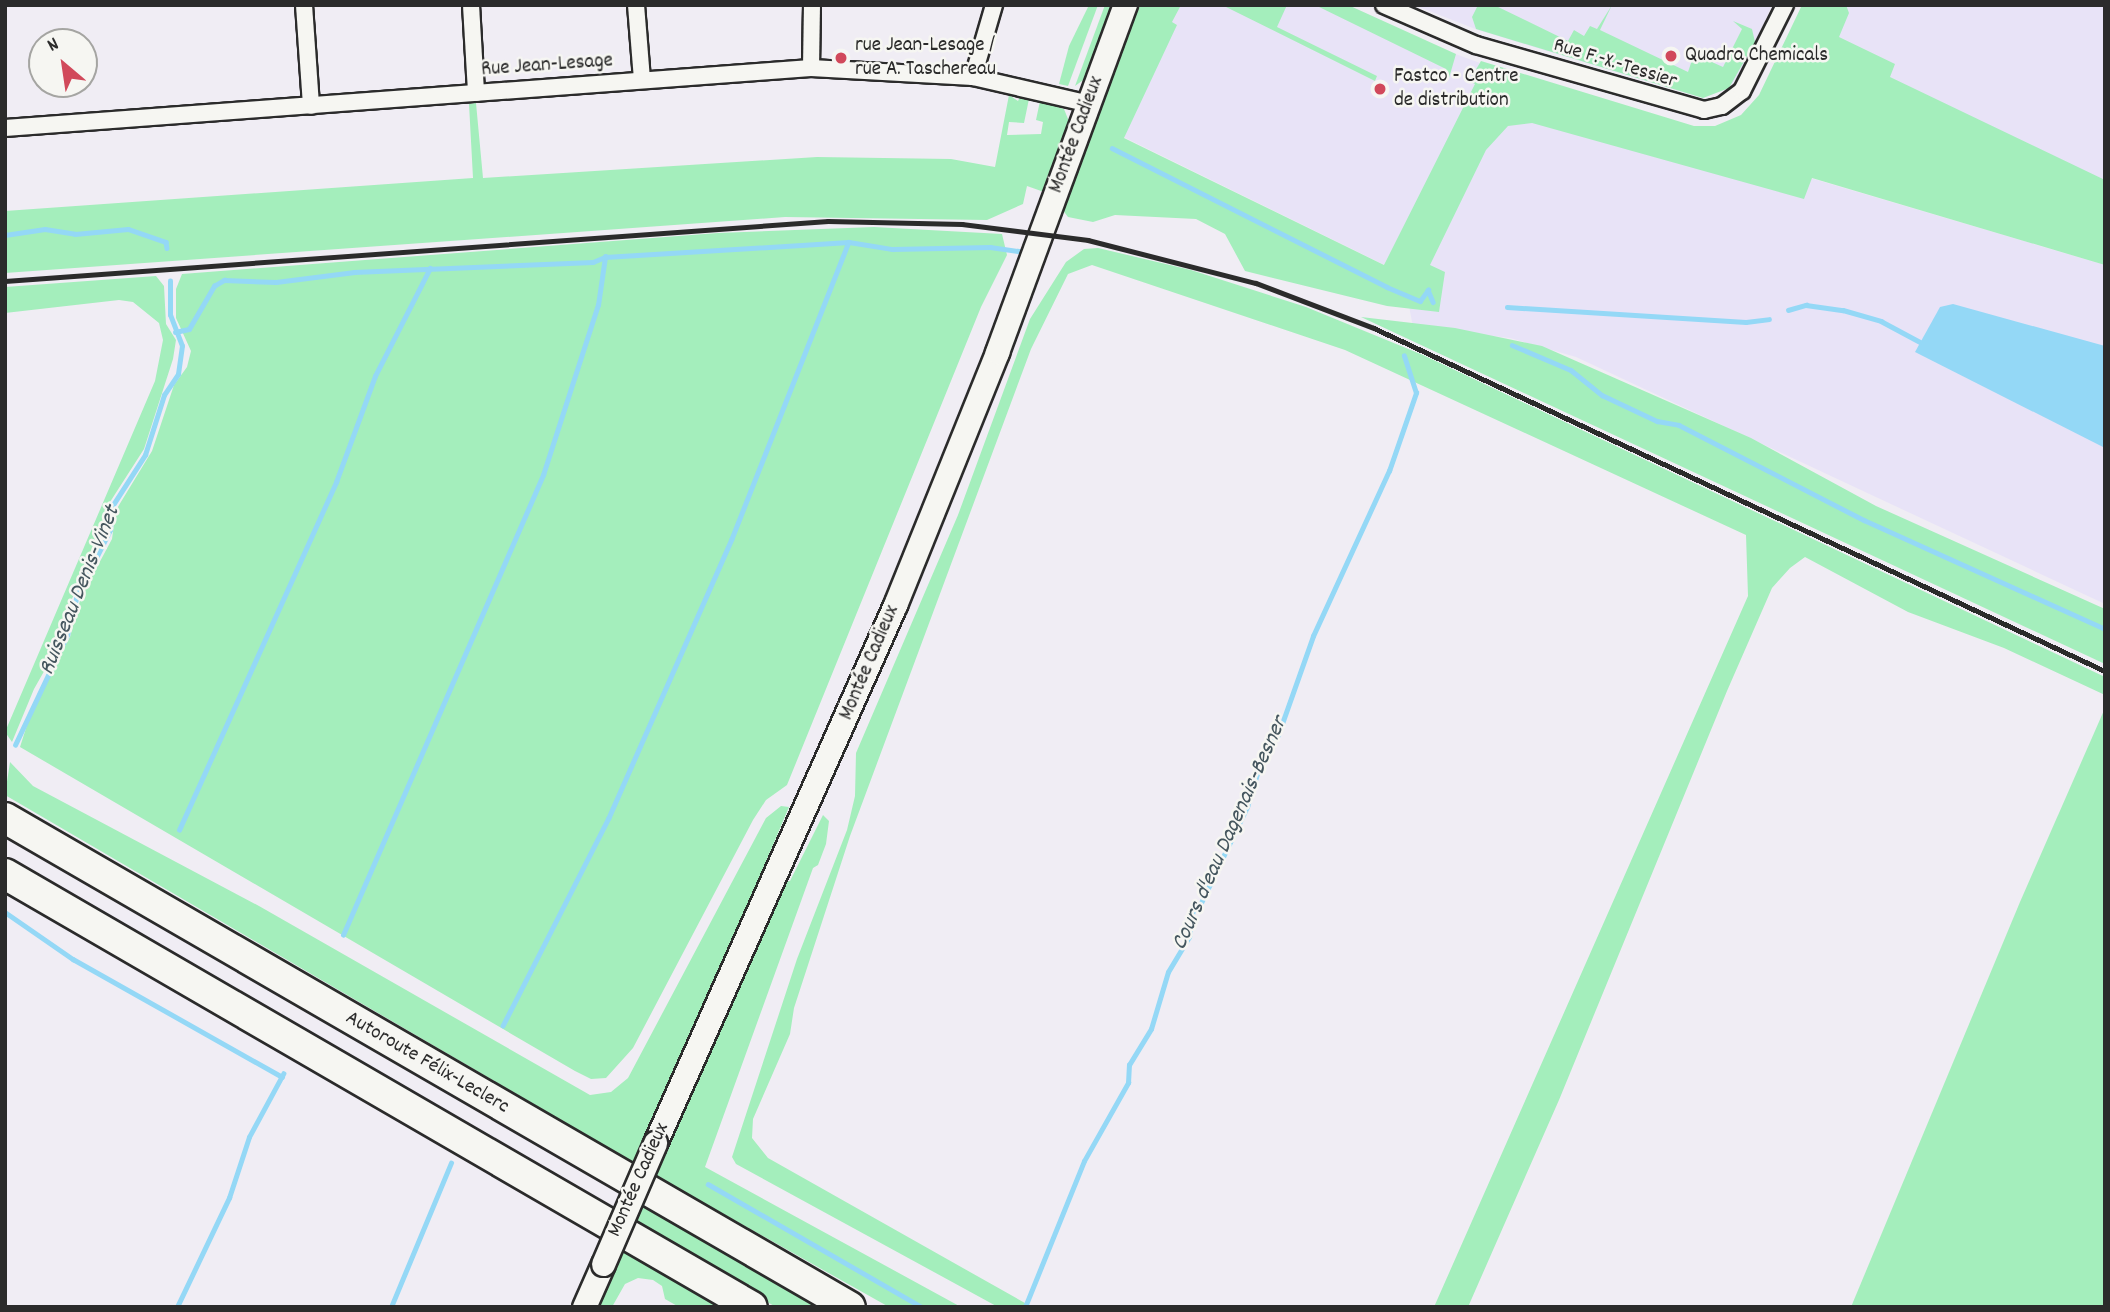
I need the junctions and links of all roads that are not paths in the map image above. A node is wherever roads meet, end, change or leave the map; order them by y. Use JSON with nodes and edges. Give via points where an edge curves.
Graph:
{"nodes":[{"id":1,"x":304,"y":5,"type":"edge"},
{"id":2,"x":471,"y":5,"type":"edge"},
{"id":3,"x":636,"y":5,"type":"edge"},
{"id":4,"x":812,"y":5,"type":"edge"},
{"id":5,"x":994,"y":5,"type":"edge"},
{"id":6,"x":1125,"y":5,"type":"edge"},
{"id":7,"x":1384,"y":5,"type":"edge"},
{"id":8,"x":1785,"y":5,"type":"edge"},
{"id":9,"x":811,"y":68,"type":"junction"},
{"id":10,"x":973,"y":77,"type":"junction"},
{"id":11,"x":642,"y":80,"type":"junction"},
{"id":12,"x":476,"y":93,"type":"junction"},
{"id":13,"x":1090,"y":104,"type":"junction"},
{"id":14,"x":311,"y":106,"type":"junction"},
{"id":15,"x":5,"y":128,"type":"edge"},
{"id":16,"x":5,"y":818,"type":"edge"},
{"id":17,"x":5,"y":874,"type":"edge"},
{"id":18,"x":584,"y":1307,"type":"edge"},
{"id":19,"x":752,"y":1307,"type":"edge"},
{"id":20,"x":850,"y":1307,"type":"edge"}],
"edges":[{"from":1,"to":14,"type":"street"},
{"from":2,"to":12,"type":"street"},
{"from":3,"to":11,"type":"street"},
{"from":4,"to":9,"type":"street"},
{"from":5,"to":10,"type":"street"},
{"from":6,"to":13,"type":"street","name":"Montée Cadieux"},
{"from":7,"to":8,"type":"street","name":"Rue F.-X.-Tessier","via":[[1476,45],[1704,110],[1722,106],[1742,92]]},
{"from":9,"to":10,"type":"street","name":"Rue Jean-Lesage"},
{"from":9,"to":11,"type":"street","name":"Rue Jean-Lesage"},
{"from":10,"to":13,"type":"street","name":"Rue Jean-Lesage"},
{"from":11,"to":12,"type":"street","name":"Rue Jean-Lesage"},
{"from":12,"to":14,"type":"street","name":"Rue Jean-Lesage"},
{"from":13,"to":18,"type":"street","name":"Montée Cadieux","bridge":true,"via":[[895,605]]},
{"from":14,"to":15,"type":"street","name":"Rue Jean-Lesage"},
{"from":16,"to":20,"type":"highway","name":"Autoroute Félix-Leclerc"},
{"from":17,"to":19,"type":"highway"}]}
